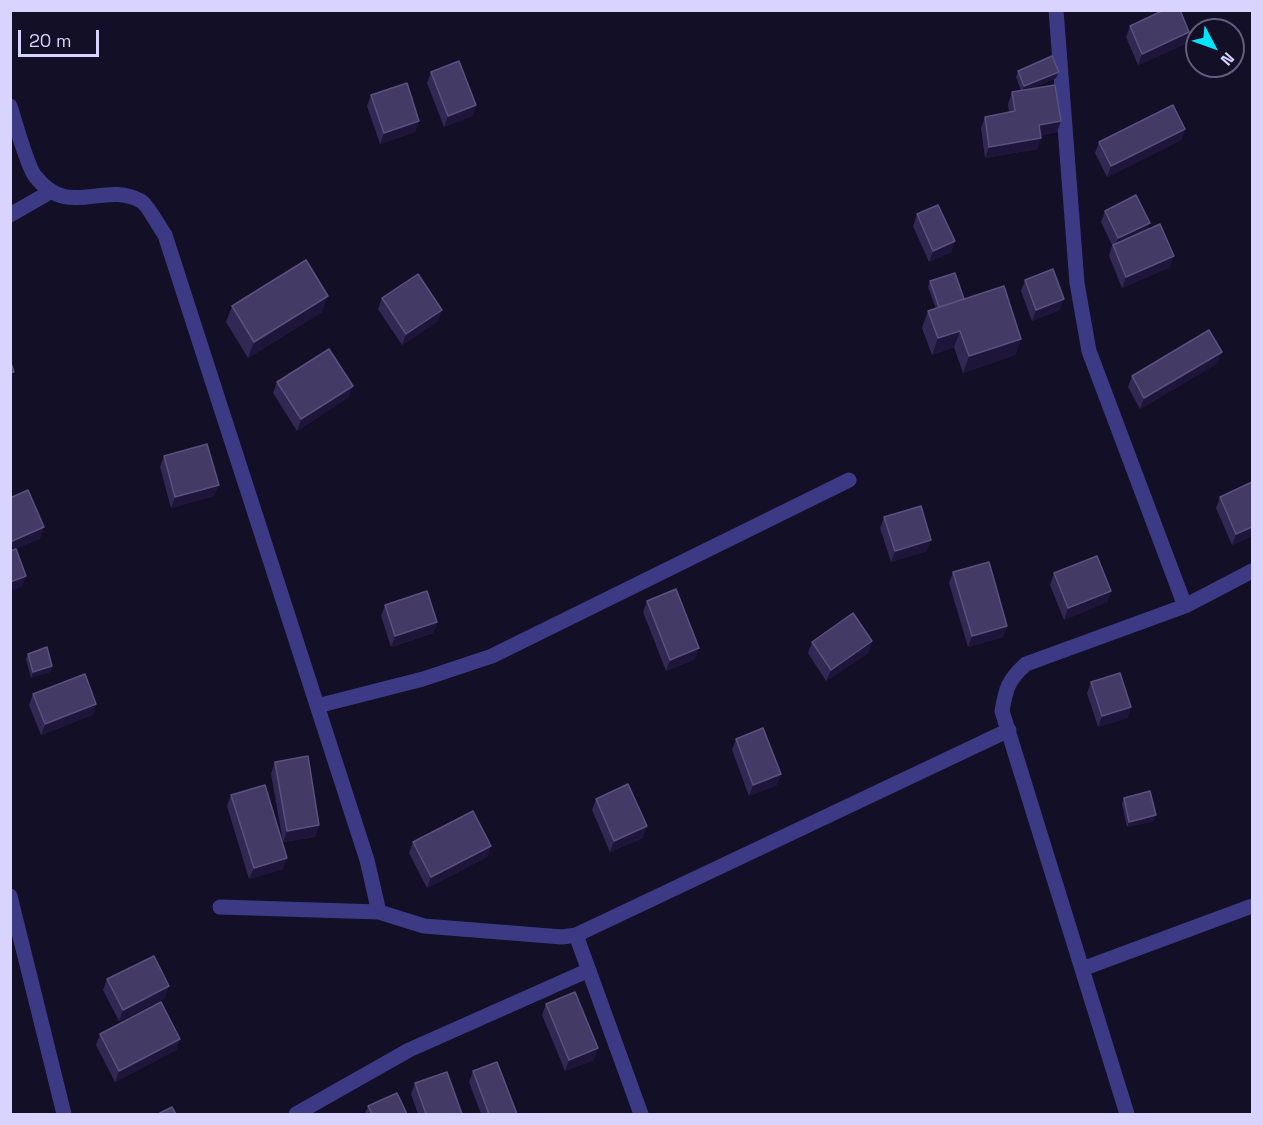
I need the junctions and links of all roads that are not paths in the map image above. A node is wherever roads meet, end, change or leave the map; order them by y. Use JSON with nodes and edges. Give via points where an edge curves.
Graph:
{"nodes":[{"id":1,"x":1056,"y":10,"type":"edge"},
{"id":2,"x":10,"y":106,"type":"edge"},
{"id":3,"x":50,"y":192,"type":"junction"},
{"id":4,"x":10,"y":215,"type":"edge"},
{"id":5,"x":849,"y":480,"type":"dead end"},
{"id":6,"x":1252,"y":571,"type":"edge"},
{"id":7,"x":1185,"y":606,"type":"junction"},
{"id":8,"x":317,"y":706,"type":"junction"},
{"id":9,"x":1009,"y":730,"type":"junction"},
{"id":10,"x":10,"y":896,"type":"edge"},
{"id":11,"x":1252,"y":906,"type":"edge"},
{"id":12,"x":220,"y":907,"type":"dead end"},
{"id":13,"x":379,"y":912,"type":"junction"},
{"id":14,"x":576,"y":935,"type":"junction"},
{"id":15,"x":1082,"y":969,"type":"junction"},
{"id":16,"x":589,"y":970,"type":"junction"},
{"id":17,"x":64,"y":1114,"type":"edge"},
{"id":18,"x":296,"y":1114,"type":"edge"},
{"id":19,"x":641,"y":1114,"type":"edge"},
{"id":20,"x":1127,"y":1114,"type":"edge"}],
"edges":[{"from":1,"to":7,"type":"street","via":[[1077,283],[1089,351]]},
{"from":2,"to":3,"type":"street","via":[[33,174]]},
{"from":3,"to":4,"type":"street"},
{"from":3,"to":8,"type":"street","via":[[73,199],[118,194],[143,202],[165,235]]},
{"from":5,"to":8,"type":"street","via":[[492,656],[423,679]]},
{"from":6,"to":7,"type":"street"},
{"from":7,"to":9,"type":"street","via":[[1026,664],[1012,676],[1005,691],[1002,711]]},
{"from":8,"to":13,"type":"street","via":[[367,860]]},
{"from":9,"to":14,"type":"street"},
{"from":9,"to":15,"type":"street"},
{"from":10,"to":17,"type":"street"},
{"from":11,"to":15,"type":"street"},
{"from":12,"to":13,"type":"street"},
{"from":13,"to":14,"type":"street","via":[[424,926]]},
{"from":14,"to":16,"type":"street"},
{"from":15,"to":20,"type":"street"},
{"from":16,"to":18,"type":"street","via":[[409,1050]]},
{"from":16,"to":19,"type":"street"}]}
